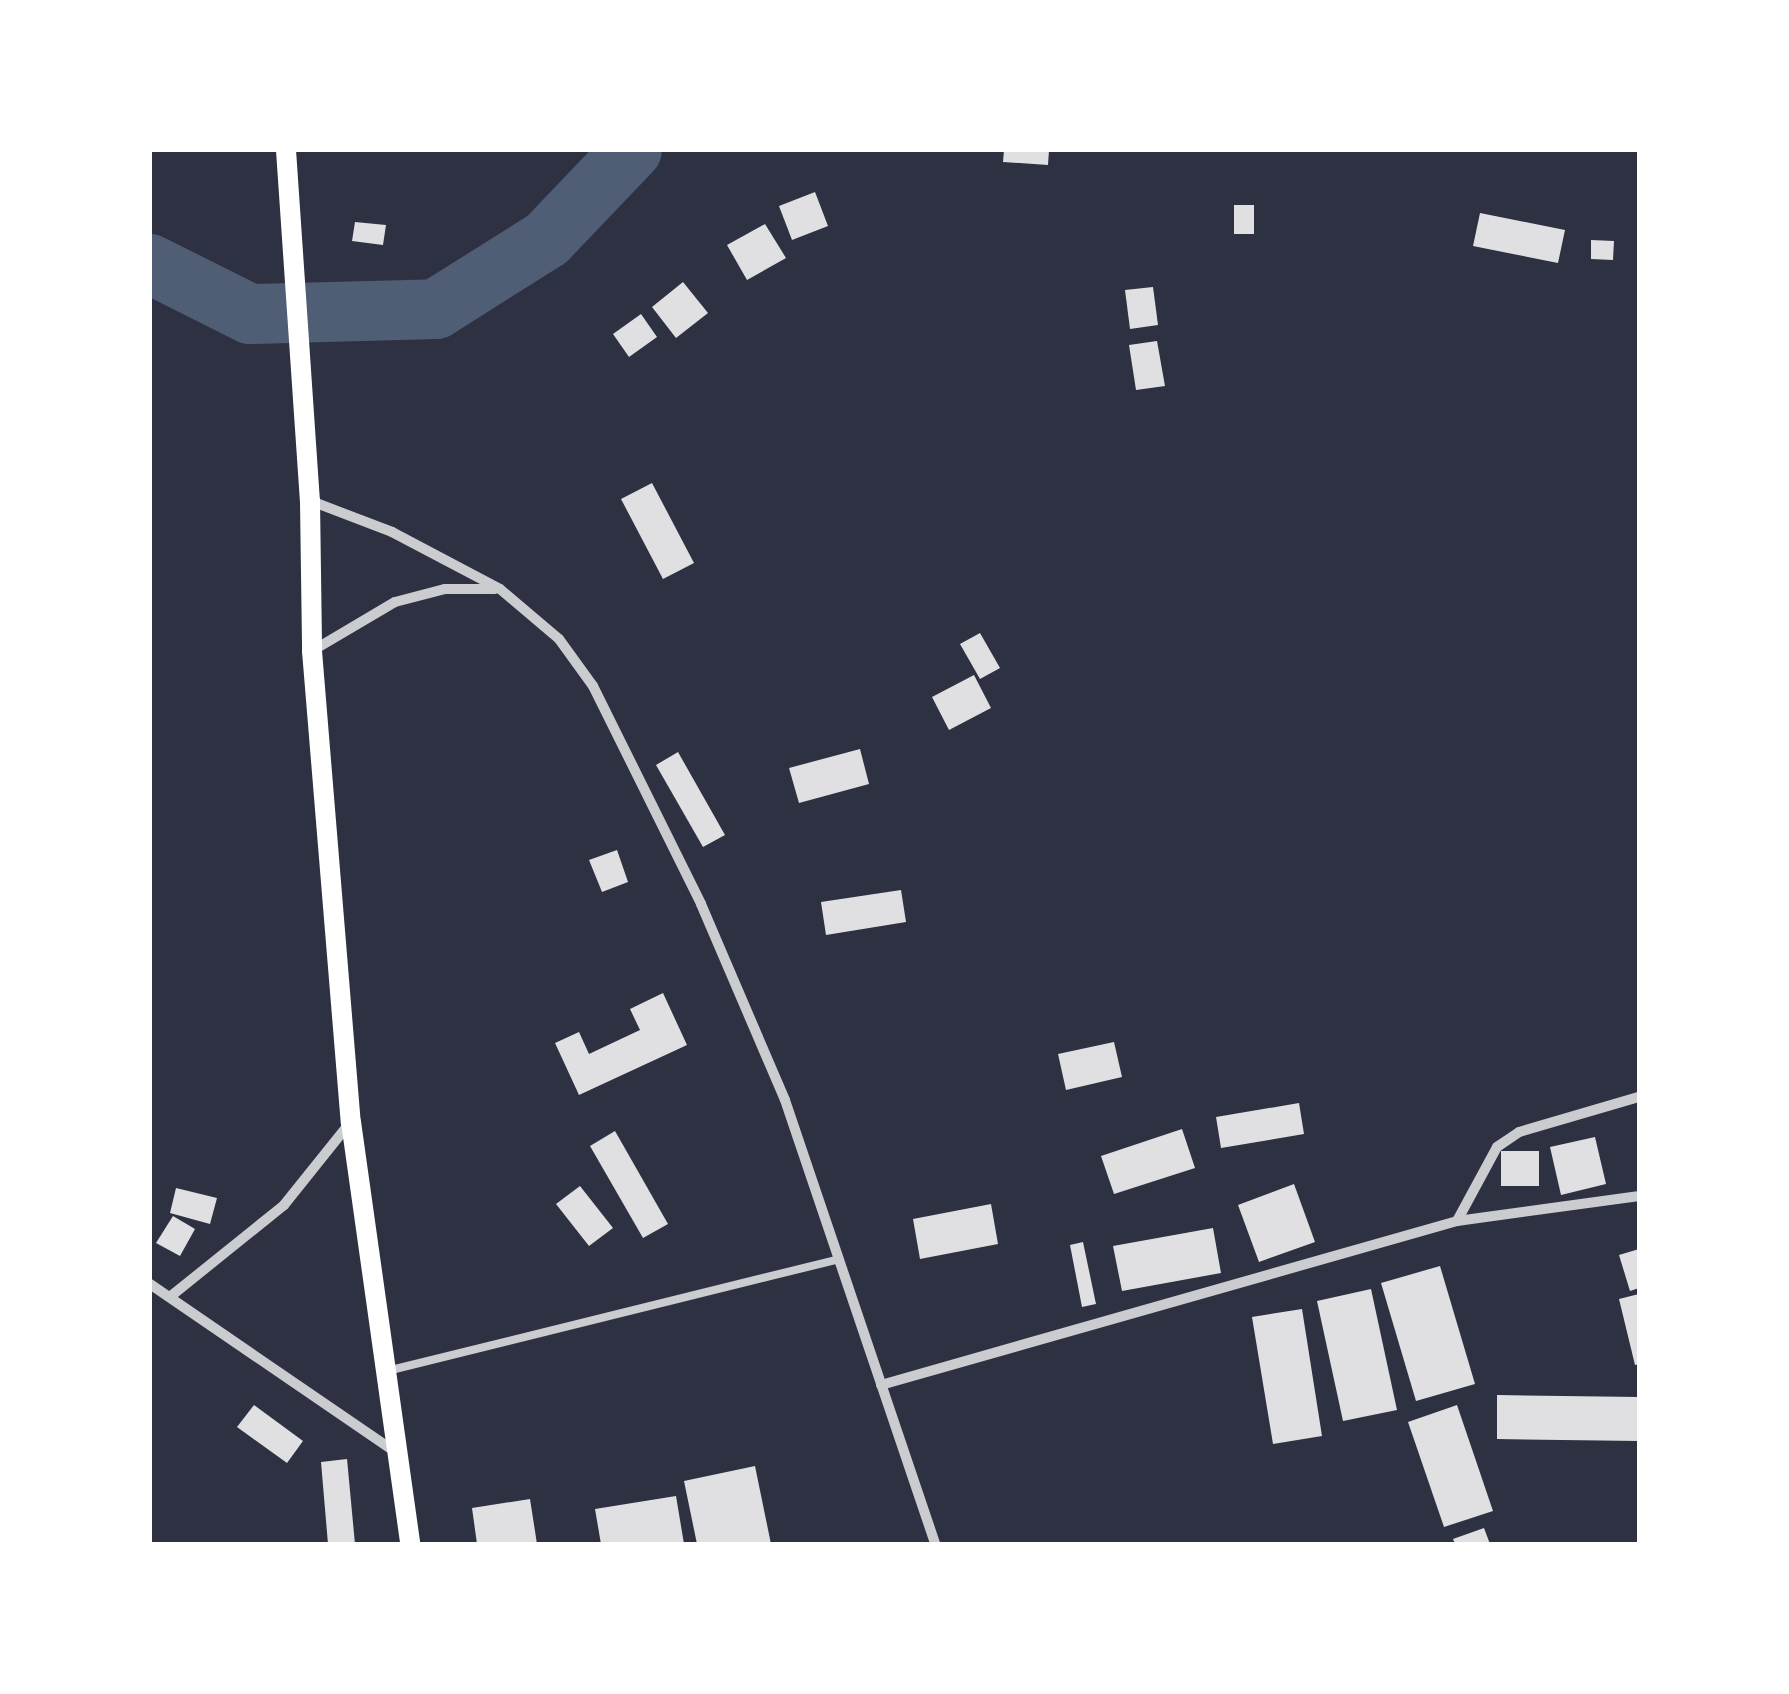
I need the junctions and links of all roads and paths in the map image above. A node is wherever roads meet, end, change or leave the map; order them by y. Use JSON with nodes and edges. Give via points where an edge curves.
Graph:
{"nodes":[{"id":1,"x":286,"y":150,"type":"edge"},
{"id":2,"x":310,"y":500,"type":"junction"},
{"id":3,"x":500,"y":590,"type":"junction"},
{"id":4,"x":312,"y":651,"type":"junction"},
{"id":5,"x":1639,"y":1097,"type":"edge"},
{"id":6,"x":350,"y":1122,"type":"junction"},
{"id":7,"x":1639,"y":1196,"type":"edge"},
{"id":8,"x":1457,"y":1221,"type":"junction"},
{"id":9,"x":838,"y":1259,"type":"junction"},
{"id":10,"x":150,"y":1284,"type":"edge"},
{"id":11,"x":171,"y":1296,"type":"junction"},
{"id":12,"x":387,"y":1371,"type":"junction"},
{"id":13,"x":882,"y":1385,"type":"junction"},
{"id":14,"x":400,"y":1455,"type":"junction"},
{"id":15,"x":410,"y":1544,"type":"edge"},
{"id":16,"x":934,"y":1544,"type":"edge"}],
"edges":[{"from":1,"to":2,"type":"main road"},
{"from":2,"to":3,"type":"street","via":[[392,532]]},
{"from":2,"to":4,"type":"main road"},
{"from":3,"to":4,"type":"street","via":[[445,589],[394,602]]},
{"from":3,"to":9,"type":"street","via":[[559,639],[593,686],[700,904],[785,1100]]},
{"from":4,"to":6,"type":"main road"},
{"from":5,"to":8,"type":"street","via":[[1519,1132],[1498,1147]]},
{"from":6,"to":11,"type":"street","via":[[284,1205]]},
{"from":6,"to":12,"type":"main road"},
{"from":7,"to":8,"type":"street"},
{"from":8,"to":13,"type":"street"},
{"from":9,"to":12,"type":"lane"},
{"from":9,"to":13,"type":"street"},
{"from":10,"to":11,"type":"street"},
{"from":11,"to":14,"type":"street"},
{"from":12,"to":14,"type":"main road"},
{"from":13,"to":16,"type":"street"},
{"from":14,"to":15,"type":"main road"}]}
